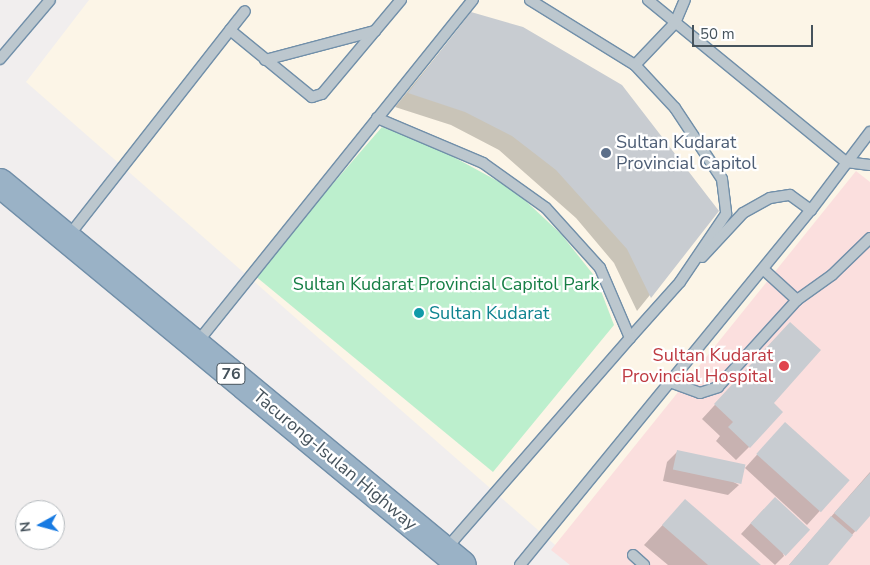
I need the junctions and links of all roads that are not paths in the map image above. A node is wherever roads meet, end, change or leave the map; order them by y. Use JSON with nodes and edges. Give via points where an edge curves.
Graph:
{"nodes":[{"id":1,"x":50,"y":0,"type":"edge"},
{"id":2,"x":401,"y":0,"type":"edge"},
{"id":3,"x":473,"y":0,"type":"edge"},
{"id":4,"x":530,"y":0,"type":"edge"},
{"id":5,"x":648,"y":0,"type":"edge"},
{"id":6,"x":685,"y":0,"type":"edge"},
{"id":7,"x":246,"y":11,"type":"dead end"},
{"id":8,"x":675,"y":23,"type":"junction"},
{"id":9,"x":230,"y":30,"type":"junction"},
{"id":10,"x":376,"y":31,"type":"junction"},
{"id":11,"x":0,"y":59,"type":"edge"},
{"id":12,"x":265,"y":60,"type":"junction"},
{"id":13,"x":635,"y":64,"type":"junction"},
{"id":14,"x":377,"y":118,"type":"junction"},
{"id":15,"x":870,"y":132,"type":"edge"},
{"id":16,"x":846,"y":162,"type":"junction"},
{"id":17,"x":870,"y":165,"type":"edge"},
{"id":18,"x":0,"y":182,"type":"edge"},
{"id":19,"x":812,"y":210,"type":"junction"},
{"id":20,"x":67,"y":238,"type":"junction"},
{"id":21,"x":870,"y":238,"type":"edge"},
{"id":22,"x":698,"y":258,"type":"junction"},
{"id":23,"x":763,"y":269,"type":"junction"},
{"id":24,"x":797,"y":300,"type":"junction"},
{"id":25,"x":630,"y":338,"type":"junction"},
{"id":26,"x":196,"y":344,"type":"junction"},
{"id":27,"x":670,"y":382,"type":"junction"},
{"id":28,"x":633,"y":555,"type":"dead end"},
{"id":29,"x":453,"y":558,"type":"edge"},
{"id":30,"x":520,"y":565,"type":"edge"},
{"id":31,"x":644,"y":565,"type":"edge"}],
"edges":[{"from":1,"to":11,"type":"lane"},
{"from":2,"to":10,"type":"lane"},
{"from":3,"to":14,"type":"lane"},
{"from":4,"to":13,"type":"lane"},
{"from":5,"to":8,"type":"lane"},
{"from":6,"to":8,"type":"lane"},
{"from":7,"to":9,"type":"lane"},
{"from":8,"to":13,"type":"lane"},
{"from":8,"to":16,"type":"lane"},
{"from":9,"to":12,"type":"lane"},
{"from":9,"to":20,"type":"lane"},
{"from":10,"to":12,"type":"lane"},
{"from":10,"to":12,"type":"lane","via":[[322,94],[312,97]]},
{"from":13,"to":22,"type":"lane","via":[[674,108],[722,179],[726,214]]},
{"from":14,"to":25,"type":"lane","via":[[483,163],[546,208],[600,268]]},
{"from":14,"to":26,"type":"lane"},
{"from":15,"to":16,"type":"lane"},
{"from":16,"to":17,"type":"lane"},
{"from":16,"to":19,"type":"lane"},
{"from":18,"to":20,"type":"highway","name":"Tacurong-Isulan Highway","number":"76"},
{"from":19,"to":22,"type":"lane","via":[[790,195],[770,198],[743,212],[712,250]]},
{"from":19,"to":23,"type":"lane"},
{"from":20,"to":26,"type":"highway","name":"Tacurong-Isulan Highway","number":"76"},
{"from":21,"to":24,"type":"lane","via":[[832,275]]},
{"from":22,"to":25,"type":"lane"},
{"from":23,"to":24,"type":"lane"},
{"from":23,"to":27,"type":"lane"},
{"from":24,"to":27,"type":"lane","via":[[718,387],[700,393]]},
{"from":25,"to":29,"type":"lane"},
{"from":26,"to":29,"type":"highway","name":"Tacurong-Isulan Highway","number":"76"},
{"from":27,"to":30,"type":"lane"},
{"from":28,"to":31,"type":"lane"}]}
